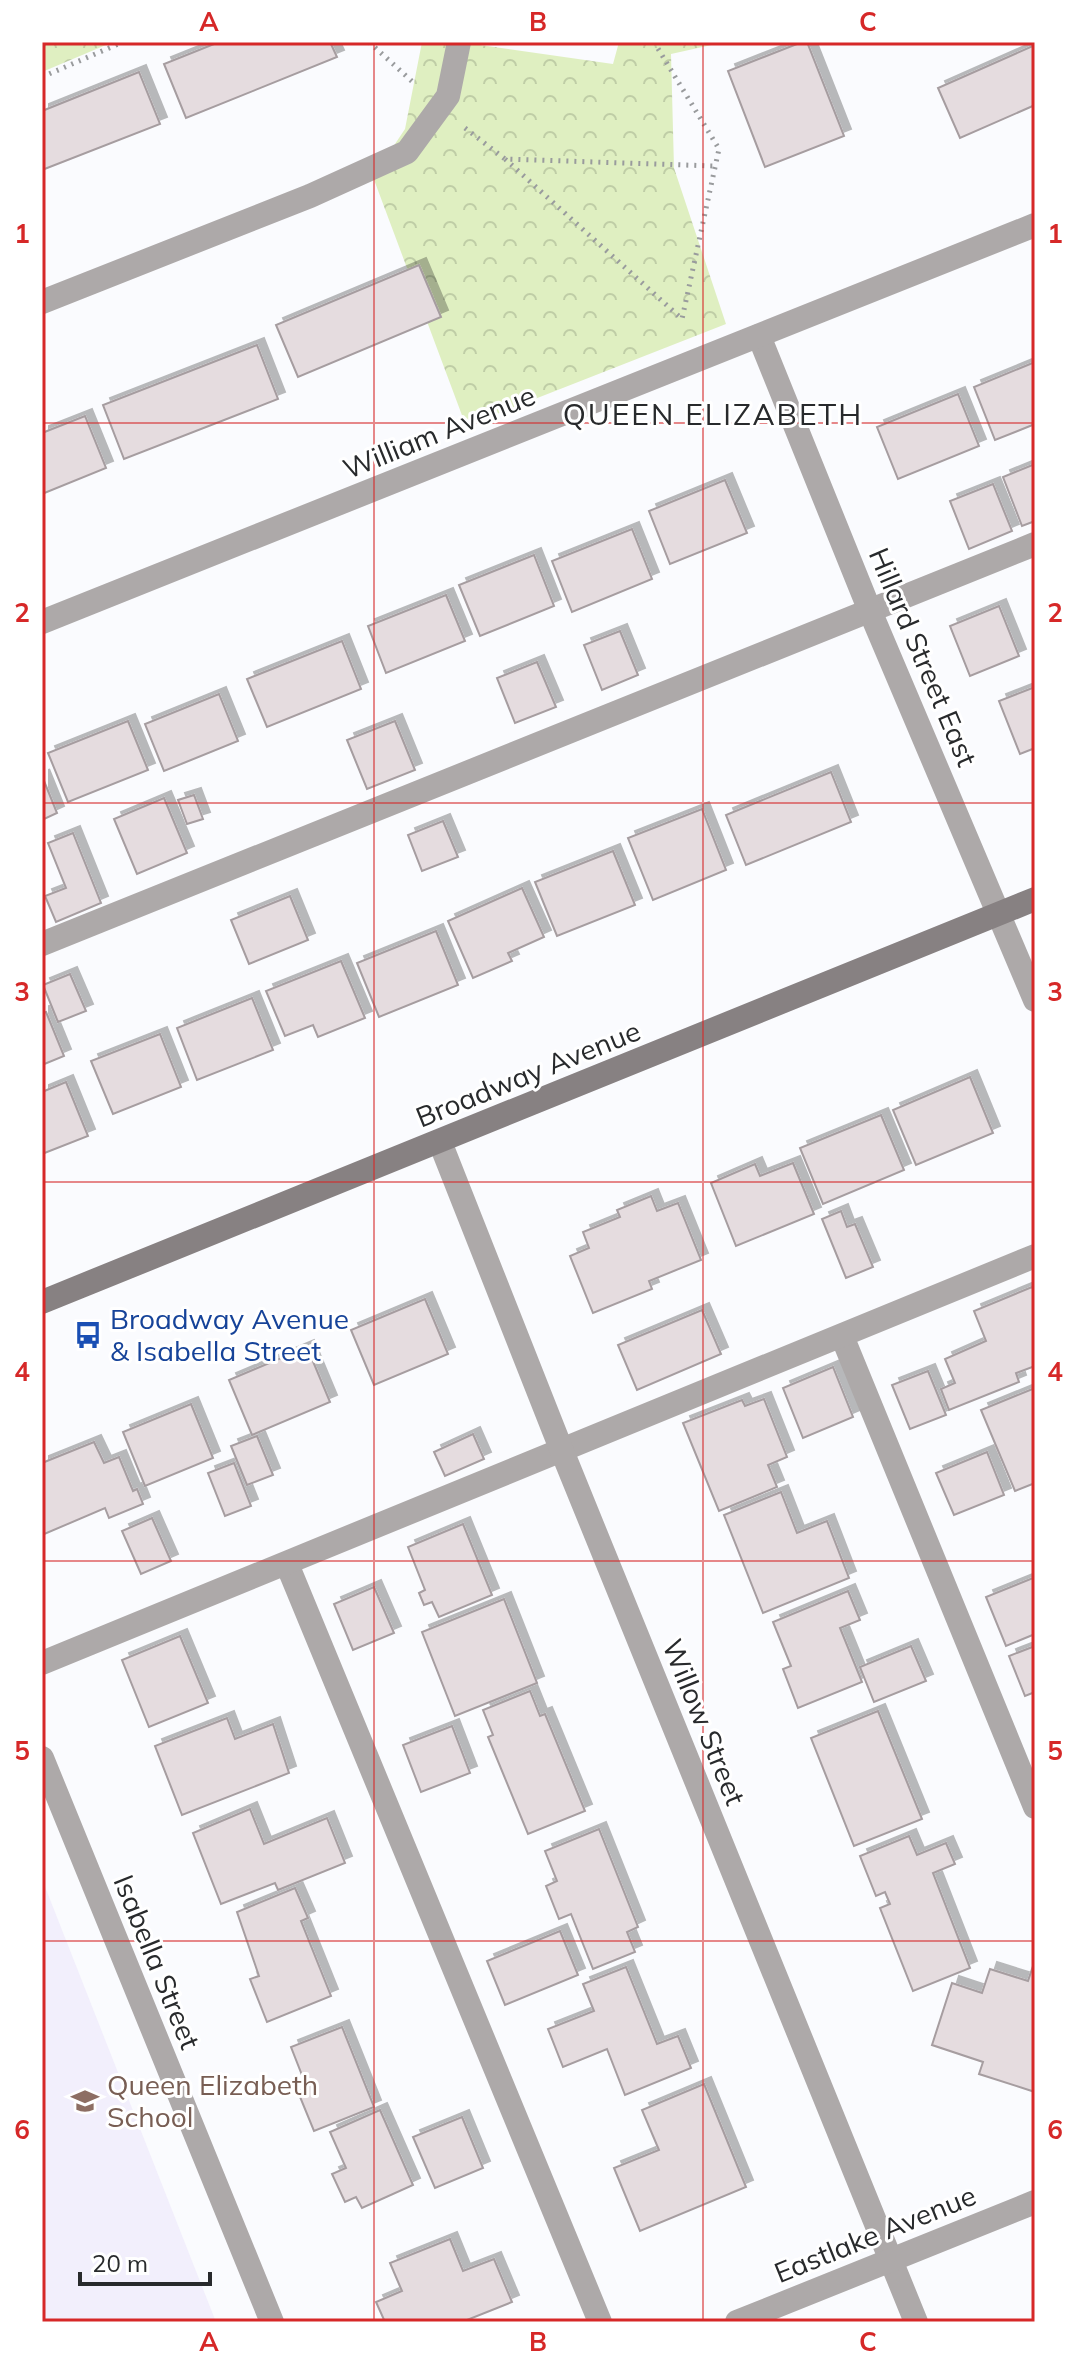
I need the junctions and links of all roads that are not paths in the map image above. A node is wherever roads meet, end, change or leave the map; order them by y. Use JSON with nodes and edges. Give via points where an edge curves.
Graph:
{"nodes":[{"id":1,"x":459,"y":42,"type":"edge"},
{"id":2,"x":1035,"y":225,"type":"edge"},
{"id":3,"x":42,"y":302,"type":"edge"},
{"id":4,"x":759,"y":336,"type":"junction"},
{"id":5,"x":1035,"y":544,"type":"edge"},
{"id":6,"x":870,"y":611,"type":"junction"},
{"id":7,"x":42,"y":622,"type":"edge"},
{"id":8,"x":1035,"y":899,"type":"edge"},
{"id":9,"x":999,"y":915,"type":"junction"},
{"id":10,"x":42,"y":944,"type":"edge"},
{"id":11,"x":1035,"y":1000,"type":"edge"},
{"id":12,"x":440,"y":1142,"type":"junction"},
{"id":13,"x":1035,"y":1256,"type":"edge"},
{"id":14,"x":42,"y":1302,"type":"edge"},
{"id":15,"x":842,"y":1336,"type":"junction"},
{"id":16,"x":562,"y":1451,"type":"junction"},
{"id":17,"x":287,"y":1564,"type":"junction"},
{"id":18,"x":42,"y":1663,"type":"edge"},
{"id":19,"x":42,"y":1758,"type":"edge"},
{"id":20,"x":1035,"y":1807,"type":"edge"},
{"id":21,"x":1035,"y":2202,"type":"edge"},
{"id":22,"x":891,"y":2260,"type":"junction"},
{"id":23,"x":272,"y":2322,"type":"edge"},
{"id":24,"x":600,"y":2322,"type":"edge"},
{"id":25,"x":737,"y":2322,"type":"edge"},
{"id":26,"x":916,"y":2322,"type":"edge"}],
"edges":[{"from":1,"to":3,"type":"street","via":[[448,96],[407,152]]},
{"from":2,"to":4,"type":"street","name":"William Avenue"},
{"from":4,"to":6,"type":"street","name":"Hillard Street East"},
{"from":4,"to":7,"type":"street","name":"William Avenue"},
{"from":5,"to":6,"type":"street"},
{"from":6,"to":9,"type":"street","name":"Hillard Street East"},
{"from":6,"to":10,"type":"street"},
{"from":8,"to":9,"type":"street","name":"Broadway Avenue"},
{"from":9,"to":11,"type":"street","name":"Hillard Street East"},
{"from":9,"to":12,"type":"street","name":"Broadway Avenue"},
{"from":12,"to":14,"type":"street","name":"Broadway Avenue"},
{"from":12,"to":16,"type":"street","name":"Willow Street"},
{"from":13,"to":15,"type":"street"},
{"from":15,"to":16,"type":"street"},
{"from":15,"to":20,"type":"street"},
{"from":16,"to":17,"type":"street"},
{"from":16,"to":22,"type":"street","name":"Willow Street"},
{"from":17,"to":18,"type":"street"},
{"from":17,"to":24,"type":"street"},
{"from":19,"to":23,"type":"street","name":"Isabella Street"},
{"from":21,"to":22,"type":"street","name":"Eastlake Avenue"},
{"from":22,"to":25,"type":"street","name":"Eastlake Avenue"},
{"from":22,"to":26,"type":"street","name":"Willow Street"}]}
